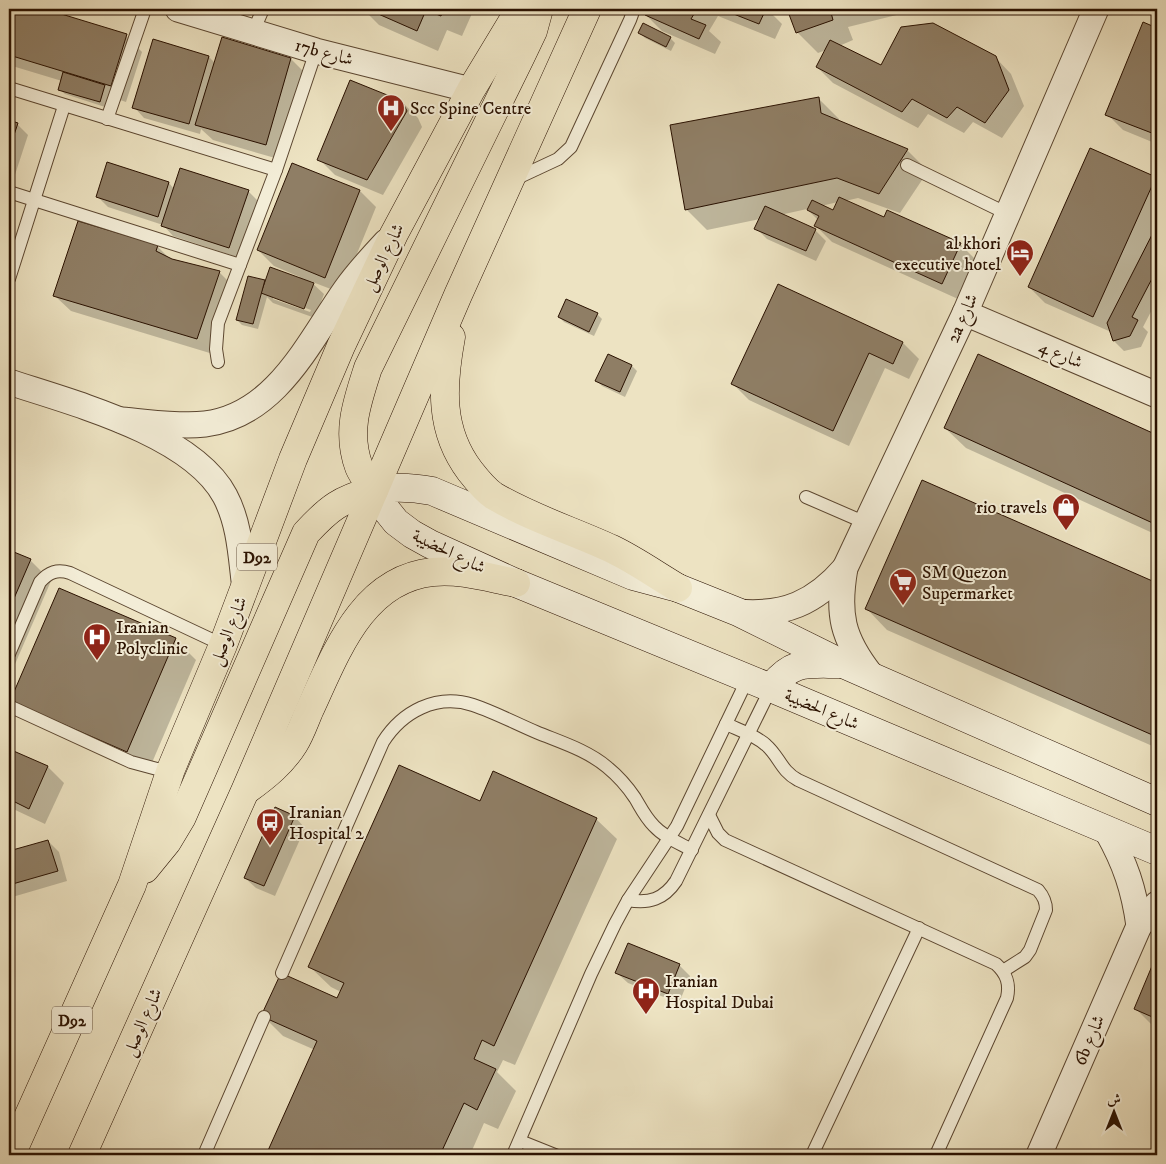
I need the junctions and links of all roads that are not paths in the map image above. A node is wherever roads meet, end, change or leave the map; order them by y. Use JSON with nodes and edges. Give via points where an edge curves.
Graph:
{"nodes":[{"id":1,"x":145,"y":9,"type":"edge"},
{"id":2,"x":178,"y":9,"type":"edge"},
{"id":3,"x":263,"y":9,"type":"edge"},
{"id":4,"x":520,"y":9,"type":"edge"},
{"id":5,"x":539,"y":9,"type":"edge"},
{"id":6,"x":587,"y":9,"type":"edge"},
{"id":7,"x":634,"y":9,"type":"edge"},
{"id":8,"x":1096,"y":9,"type":"edge"},
{"id":9,"x":253,"y":32,"type":"junction"},
{"id":10,"x":316,"y":52,"type":"junction"},
{"id":11,"x":9,"y":88,"type":"edge"},
{"id":12,"x":471,"y":90,"type":"junction"},
{"id":13,"x":64,"y":106,"type":"junction"},
{"id":14,"x":107,"y":119,"type":"junction"},
{"id":15,"x":907,"y":165,"type":"dead end"},
{"id":16,"x":276,"y":170,"type":"junction"},
{"id":17,"x":508,"y":182,"type":"junction"},
{"id":18,"x":9,"y":192,"type":"edge"},
{"id":19,"x":34,"y":199,"type":"junction"},
{"id":20,"x":1008,"y":214,"type":"junction"},
{"id":21,"x":394,"y":234,"type":"junction"},
{"id":22,"x":240,"y":265,"type":"junction"},
{"id":23,"x":9,"y":279,"type":"edge"},
{"id":24,"x":458,"y":295,"type":"junction"},
{"id":25,"x":965,"y":313,"type":"junction"},
{"id":26,"x":218,"y":362,"type":"dead end"},
{"id":27,"x":9,"y":382,"type":"edge"},
{"id":28,"x":1157,"y":396,"type":"edge"},
{"id":29,"x":121,"y":420,"type":"junction"},
{"id":30,"x":374,"y":490,"type":"junction"},
{"id":31,"x":806,"y":497,"type":"dead end"},
{"id":32,"x":866,"y":523,"type":"junction"},
{"id":33,"x":845,"y":568,"type":"junction"},
{"id":34,"x":516,"y":583,"type":"junction"},
{"id":35,"x":245,"y":588,"type":"junction"},
{"id":36,"x":678,"y":588,"type":"junction"},
{"id":37,"x":738,"y":612,"type":"junction"},
{"id":38,"x":224,"y":645,"type":"junction"},
{"id":39,"x":9,"y":654,"type":"edge"},
{"id":40,"x":843,"y":664,"type":"junction"},
{"id":41,"x":871,"y":675,"type":"junction"},
{"id":42,"x":759,"y":683,"type":"junction"},
{"id":43,"x":9,"y":706,"type":"edge"},
{"id":44,"x":726,"y":724,"type":"junction"},
{"id":45,"x":749,"y":735,"type":"junction"},
{"id":46,"x":171,"y":769,"type":"junction"},
{"id":47,"x":245,"y":791,"type":"junction"},
{"id":48,"x":1157,"y":802,"type":"edge"},
{"id":49,"x":709,"y":815,"type":"junction"},
{"id":50,"x":1107,"y":831,"type":"junction"},
{"id":51,"x":669,"y":838,"type":"junction"},
{"id":52,"x":692,"y":850,"type":"junction"},
{"id":53,"x":1157,"y":851,"type":"edge"},
{"id":54,"x":132,"y":885,"type":"junction"},
{"id":55,"x":628,"y":900,"type":"junction"},
{"id":56,"x":1157,"y":904,"type":"edge"},
{"id":57,"x":1139,"y":926,"type":"junction"},
{"id":58,"x":919,"y":928,"type":"junction"},
{"id":59,"x":1003,"y":971,"type":"junction"},
{"id":60,"x":282,"y":973,"type":"dead end"},
{"id":61,"x":264,"y":1017,"type":"dead end"},
{"id":62,"x":16,"y":1125,"type":"edge"},
{"id":63,"x":520,"y":1141,"type":"junction"},
{"id":64,"x":11,"y":1155,"type":"edge"},
{"id":65,"x":82,"y":1155,"type":"edge"},
{"id":66,"x":204,"y":1155,"type":"edge"},
{"id":67,"x":514,"y":1155,"type":"edge"},
{"id":68,"x":555,"y":1155,"type":"edge"},
{"id":69,"x":812,"y":1155,"type":"edge"},
{"id":70,"x":936,"y":1155,"type":"edge"},
{"id":71,"x":1039,"y":1155,"type":"edge"}],
"edges":[{"from":1,"to":14,"type":"lane"},
{"from":2,"to":9,"type":"street","name":"17b شارع"},
{"from":3,"to":9,"type":"lane"},
{"from":4,"to":12,"type":"main road","name":"شارع الوصل","number":"D92"},
{"from":5,"to":30,"type":"main road","via":[[522,56],[368,368],[354,412],[354,443],[359,468]]},
{"from":6,"to":17,"type":"main road","name":"شارع الوصل"},
{"from":7,"to":17,"type":"lane","via":[[571,147],[558,159]]},
{"from":8,"to":20,"type":"street","name":"2a شارع"},
{"from":9,"to":10,"type":"street","name":"17b شارع"},
{"from":10,"to":12,"type":"street","name":"17b شارع"},
{"from":10,"to":16,"type":"lane"},
{"from":11,"to":13,"type":"lane"},
{"from":12,"to":21,"type":"main road","name":"شارع الوصل","number":"D92"},
{"from":13,"to":14,"type":"lane"},
{"from":13,"to":19,"type":"lane"},
{"from":14,"to":16,"type":"lane"},
{"from":15,"to":20,"type":"lane"},
{"from":16,"to":22,"type":"lane"},
{"from":17,"to":24,"type":"main road","name":"شارع الوصل"},
{"from":18,"to":19,"type":"lane"},
{"from":19,"to":22,"type":"lane"},
{"from":19,"to":23,"type":"lane"},
{"from":20,"to":25,"type":"street","name":"2a شارع"},
{"from":21,"to":29,"type":"street","via":[[347,287],[282,381],[260,401],[232,416],[206,424]]},
{"from":21,"to":35,"type":"main road","name":"شارع الوصل","number":"D92","via":[[296,450]]},
{"from":22,"to":26,"type":"lane","via":[[218,323]]},
{"from":24,"to":30,"type":"main road","name":"شارع الوصل"},
{"from":24,"to":36,"type":"main road","via":[[445,371],[444,405],[450,434],[476,479],[492,495],[614,550]]},
{"from":25,"to":28,"type":"street","name":"شارع 4"},
{"from":25,"to":32,"type":"street","name":"2a شارع"},
{"from":27,"to":29,"type":"street"},
{"from":29,"to":35,"type":"street","via":[[180,451],[214,479],[234,517]]},
{"from":30,"to":34,"type":"street","name":"شارع الحضيبة","via":[[396,522],[412,534]]},
{"from":30,"to":36,"type":"street","via":[[413,487],[432,492],[633,576]]},
{"from":30,"to":47,"type":"main road","name":"شارع الوصل"},
{"from":30,"to":54,"type":"main road","via":[[340,503],[306,533],[182,817]]},
{"from":31,"to":32,"type":"lane"},
{"from":32,"to":33,"type":"street","name":"2a شارع"},
{"from":33,"to":37,"type":"street","name":"2a شارع","via":[[816,596],[797,606],[758,614]]},
{"from":33,"to":41,"type":"street","name":"2a شارع","via":[[841,591],[847,636]]},
{"from":34,"to":42,"type":"street","name":"شارع الحضيبة"},
{"from":34,"to":47,"type":"main road","via":[[462,572],[433,572],[404,578],[379,593],[359,614],[329,668],[295,743],[270,772]]},
{"from":35,"to":38,"type":"main road","name":"شارع الوصل","number":"D92"},
{"from":36,"to":37,"type":"street"},
{"from":37,"to":40,"type":"street"},
{"from":38,"to":39,"type":"lane","via":[[62,570],[53,572],[40,582]]},
{"from":38,"to":46,"type":"main road","name":"شارع الوصل","number":"D92"},
{"from":40,"to":41,"type":"street"},
{"from":40,"to":42,"type":"street","via":[[807,664]]},
{"from":41,"to":48,"type":"street"},
{"from":42,"to":44,"type":"lane"},
{"from":42,"to":45,"type":"lane"},
{"from":42,"to":50,"type":"street","name":"شارع الحضيبة"},
{"from":43,"to":46,"type":"lane","via":[[131,762]]},
{"from":44,"to":45,"type":"lane"},
{"from":44,"to":51,"type":"lane"},
{"from":45,"to":49,"type":"lane"},
{"from":45,"to":59,"type":"lane","via":[[766,745],[785,770],[798,780],[1038,890],[1046,910],[1030,950]]},
{"from":46,"to":54,"type":"main road","name":"شارع الوصل","number":"D92"},
{"from":47,"to":65,"type":"main road","name":"شارع الوصل"},
{"from":49,"to":52,"type":"lane"},
{"from":49,"to":58,"type":"lane","via":[[725,840]]},
{"from":50,"to":53,"type":"street","name":"شارع الحضيبة"},
{"from":50,"to":57,"type":"street","via":[[1129,876]]},
{"from":51,"to":52,"type":"lane"},
{"from":51,"to":55,"type":"lane"},
{"from":51,"to":60,"type":"lane","via":[[644,815],[626,785],[606,766],[583,752],[472,705],[450,702],[428,705],[408,714],[392,728],[383,742]]},
{"from":52,"to":55,"type":"lane","via":[[666,893],[646,902]]},
{"from":54,"to":62,"type":"main road","name":"شارع الوصل","number":"D92"},
{"from":55,"to":63,"type":"lane","via":[[591,974]]},
{"from":56,"to":57,"type":"street","name":"6b شارع"},
{"from":57,"to":71,"type":"street","name":"6b شارع"},
{"from":58,"to":59,"type":"lane","via":[[996,964]]},
{"from":58,"to":69,"type":"lane"},
{"from":59,"to":70,"type":"lane","via":[[1008,979],[1007,998]]},
{"from":61,"to":66,"type":"lane"},
{"from":62,"to":64,"type":"main road","name":"شارع الوصل","number":"D92"},
{"from":63,"to":67,"type":"lane"},
{"from":63,"to":68,"type":"lane"}]}
